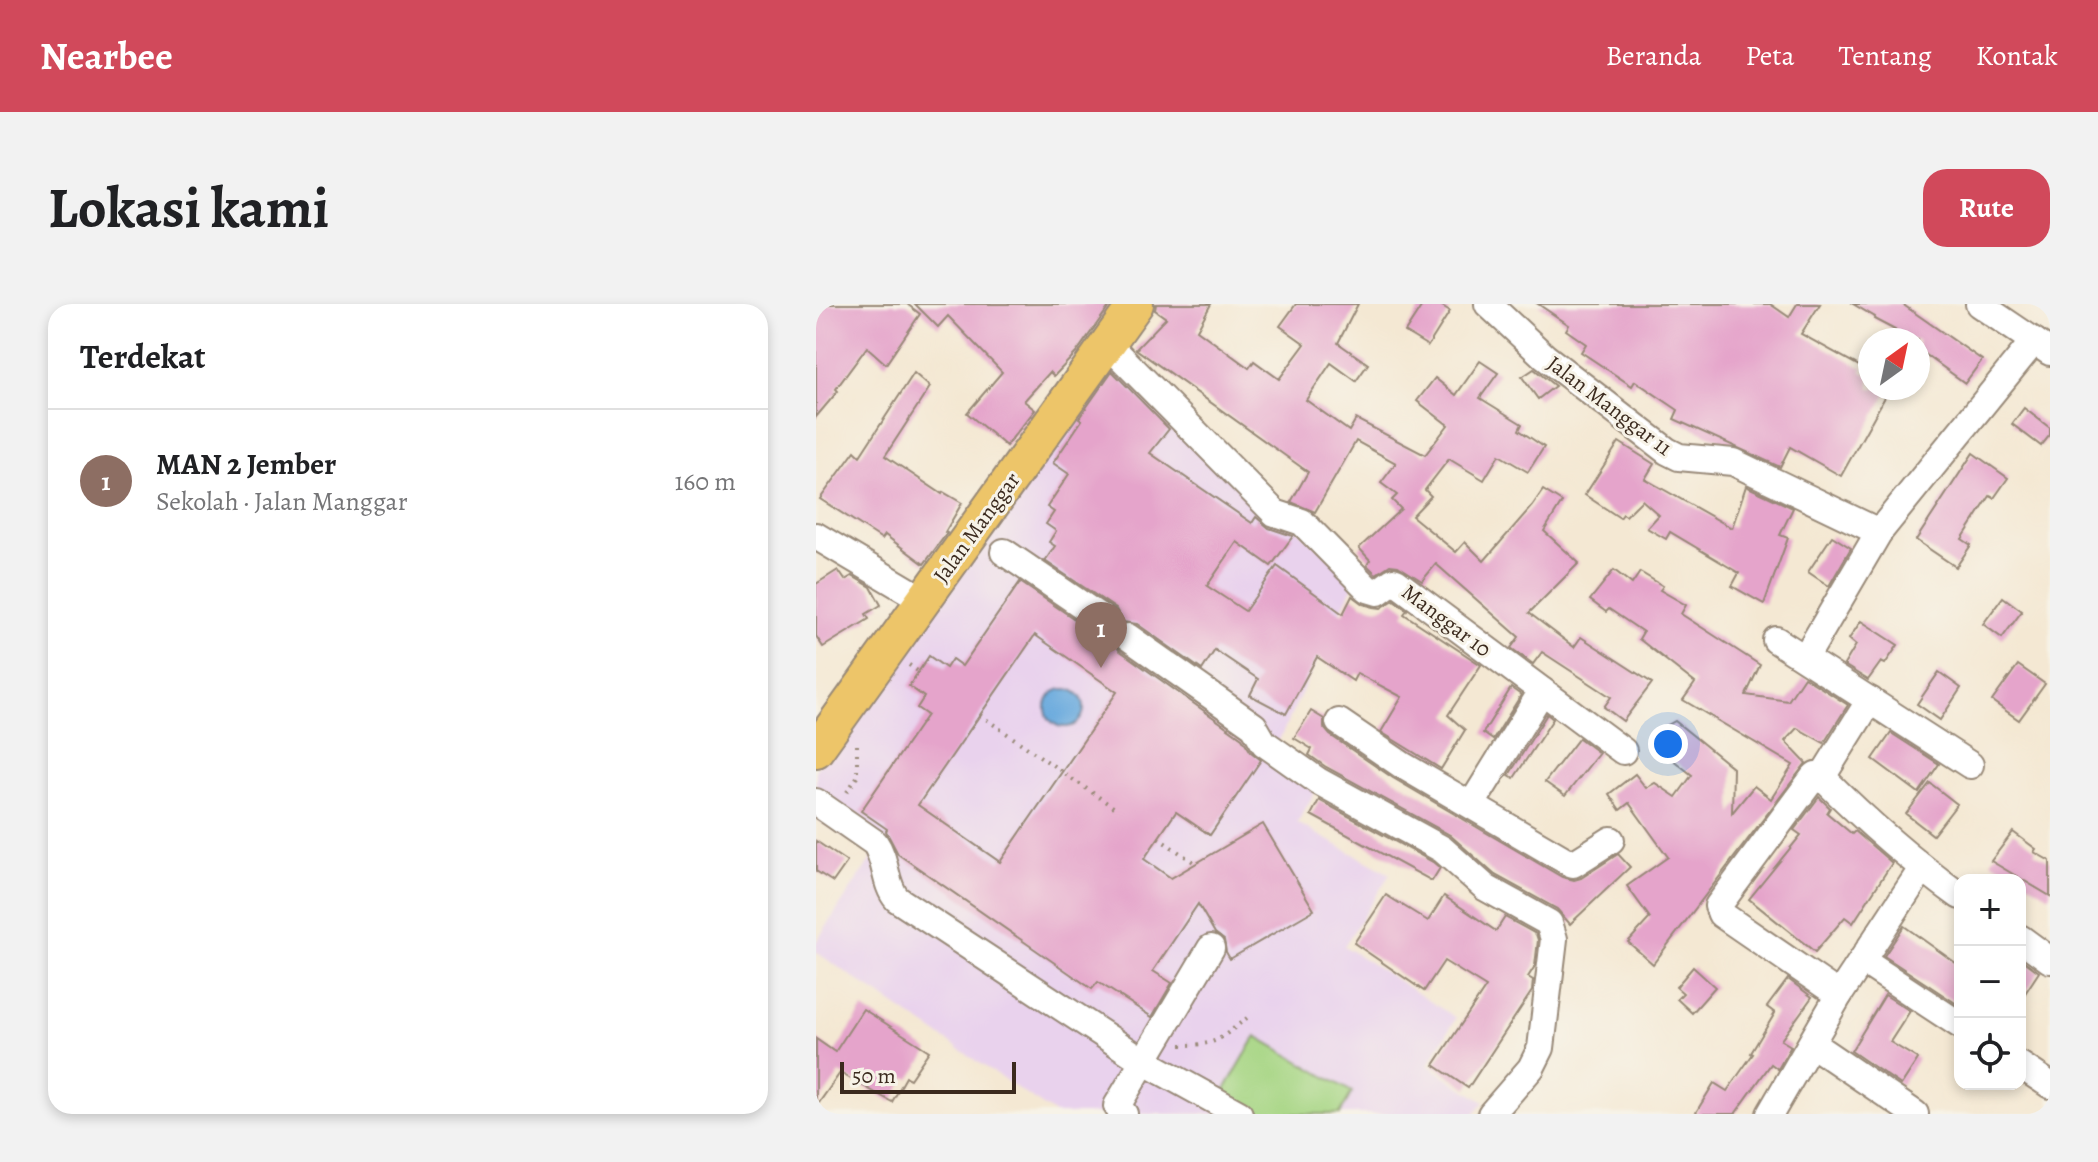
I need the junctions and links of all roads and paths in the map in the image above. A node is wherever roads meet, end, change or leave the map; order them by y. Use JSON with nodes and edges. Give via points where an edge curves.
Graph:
{"nodes":[{"id":1,"x":1136,"y":304,"type":"edge"},
{"id":2,"x":1488,"y":304,"type":"edge"},
{"id":3,"x":1979,"y":304,"type":"edge"},
{"id":4,"x":1107,"y":343,"type":"junction"},
{"id":5,"x":2042,"y":347,"type":"edge"},
{"id":6,"x":1879,"y":532,"type":"junction"},
{"id":7,"x":816,"y":536,"type":"edge"},
{"id":8,"x":1004,"y":552,"type":"dead end"},
{"id":9,"x":924,"y":600,"type":"junction"},
{"id":10,"x":1776,"y":640,"type":"dead end"},
{"id":11,"x":917,"y":654,"type":"dead end"},
{"id":12,"x":1805,"y":658,"type":"junction"},
{"id":13,"x":909,"y":665,"type":"dead end"},
{"id":14,"x":1542,"y":691,"type":"junction"},
{"id":15,"x":1870,"y":700,"type":"junction"},
{"id":16,"x":980,"y":715,"type":"dead end"},
{"id":17,"x":1339,"y":722,"type":"dead end"},
{"id":18,"x":858,"y":738,"type":"dead end"},
{"id":19,"x":816,"y":750,"type":"edge"},
{"id":20,"x":1623,"y":751,"type":"dead end"},
{"id":21,"x":1970,"y":765,"type":"dead end"},
{"id":22,"x":1822,"y":777,"type":"junction"},
{"id":23,"x":1472,"y":804,"type":"junction"},
{"id":24,"x":824,"y":808,"type":"edge"},
{"id":25,"x":1116,"y":809,"type":"dead end"},
{"id":26,"x":1158,"y":838,"type":"dead end"},
{"id":27,"x":1611,"y":840,"type":"dead end"},
{"id":28,"x":1195,"y":863,"type":"dead end"},
{"id":29,"x":1922,"y":869,"type":"junction"},
{"id":30,"x":1954,"y":892,"type":"edge"},
{"id":31,"x":2026,"y":942,"type":"edge"},
{"id":32,"x":1211,"y":948,"type":"dead end"},
{"id":33,"x":2050,"y":960,"type":"edge"},
{"id":34,"x":1863,"y":961,"type":"junction"},
{"id":35,"x":1839,"y":995,"type":"junction"},
{"id":36,"x":1247,"y":1018,"type":"dead end"},
{"id":37,"x":1954,"y":1021,"type":"edge"},
{"id":38,"x":1812,"y":1044,"type":"junction"},
{"id":39,"x":1150,"y":1054,"type":"junction"},
{"id":40,"x":2026,"y":1069,"type":"edge"},
{"id":41,"x":2050,"y":1085,"type":"edge"},
{"id":42,"x":1124,"y":1114,"type":"edge"},
{"id":43,"x":1239,"y":1114,"type":"edge"},
{"id":44,"x":1491,"y":1114,"type":"edge"},
{"id":45,"x":1770,"y":1114,"type":"edge"},
{"id":46,"x":1915,"y":1114,"type":"edge"}],
"edges":[{"from":1,"to":4,"type":"main road","name":"Jalan Manggar"},
{"from":2,"to":6,"type":"street","name":"Jalan Manggar 11","via":[[1545,357],[1667,451],[1733,462]]},
{"from":3,"to":5,"type":"street"},
{"from":4,"to":9,"type":"main road","name":"Jalan Manggar"},
{"from":4,"to":14,"type":"street","name":"Manggar 10","via":[[1278,516],[1302,522],[1368,589],[1378,592],[1396,582]]},
{"from":5,"to":6,"type":"street"},
{"from":6,"to":12,"type":"street"},
{"from":7,"to":9,"type":"street"},
{"from":8,"to":44,"type":"street","via":[[1254,726],[1264,743],[1318,781],[1442,849],[1486,888],[1549,923],[1554,939],[1541,1048],[1531,1068]]},
{"from":9,"to":19,"type":"main road","name":"Jalan Manggar"},
{"from":10,"to":12,"type":"street"},
{"from":11,"to":13,"type":"path"},
{"from":12,"to":15,"type":"street"},
{"from":14,"to":20,"type":"street","name":"Manggar 10"},
{"from":14,"to":23,"type":"street"},
{"from":15,"to":21,"type":"street"},
{"from":15,"to":22,"type":"street"},
{"from":16,"to":25,"type":"path"},
{"from":17,"to":23,"type":"street"},
{"from":18,"to":24,"type":"path","via":[[857,777]]},
{"from":22,"to":29,"type":"street"},
{"from":22,"to":35,"type":"street","via":[[1813,778],[1718,906]]},
{"from":23,"to":27,"type":"street","via":[[1573,864]]},
{"from":24,"to":39,"type":"street","via":[[875,843],[897,899]]},
{"from":26,"to":28,"type":"path"},
{"from":29,"to":30,"type":"street"},
{"from":29,"to":34,"type":"street"},
{"from":31,"to":33,"type":"street"},
{"from":32,"to":39,"type":"street"},
{"from":34,"to":35,"type":"street"},
{"from":34,"to":37,"type":"street"},
{"from":35,"to":38,"type":"street"},
{"from":36,"to":39,"type":"path","via":[[1216,1042]]},
{"from":38,"to":45,"type":"street"},
{"from":38,"to":46,"type":"street"},
{"from":39,"to":42,"type":"street","via":[[1117,1106]]},
{"from":39,"to":43,"type":"street"},
{"from":40,"to":41,"type":"street"}]}
